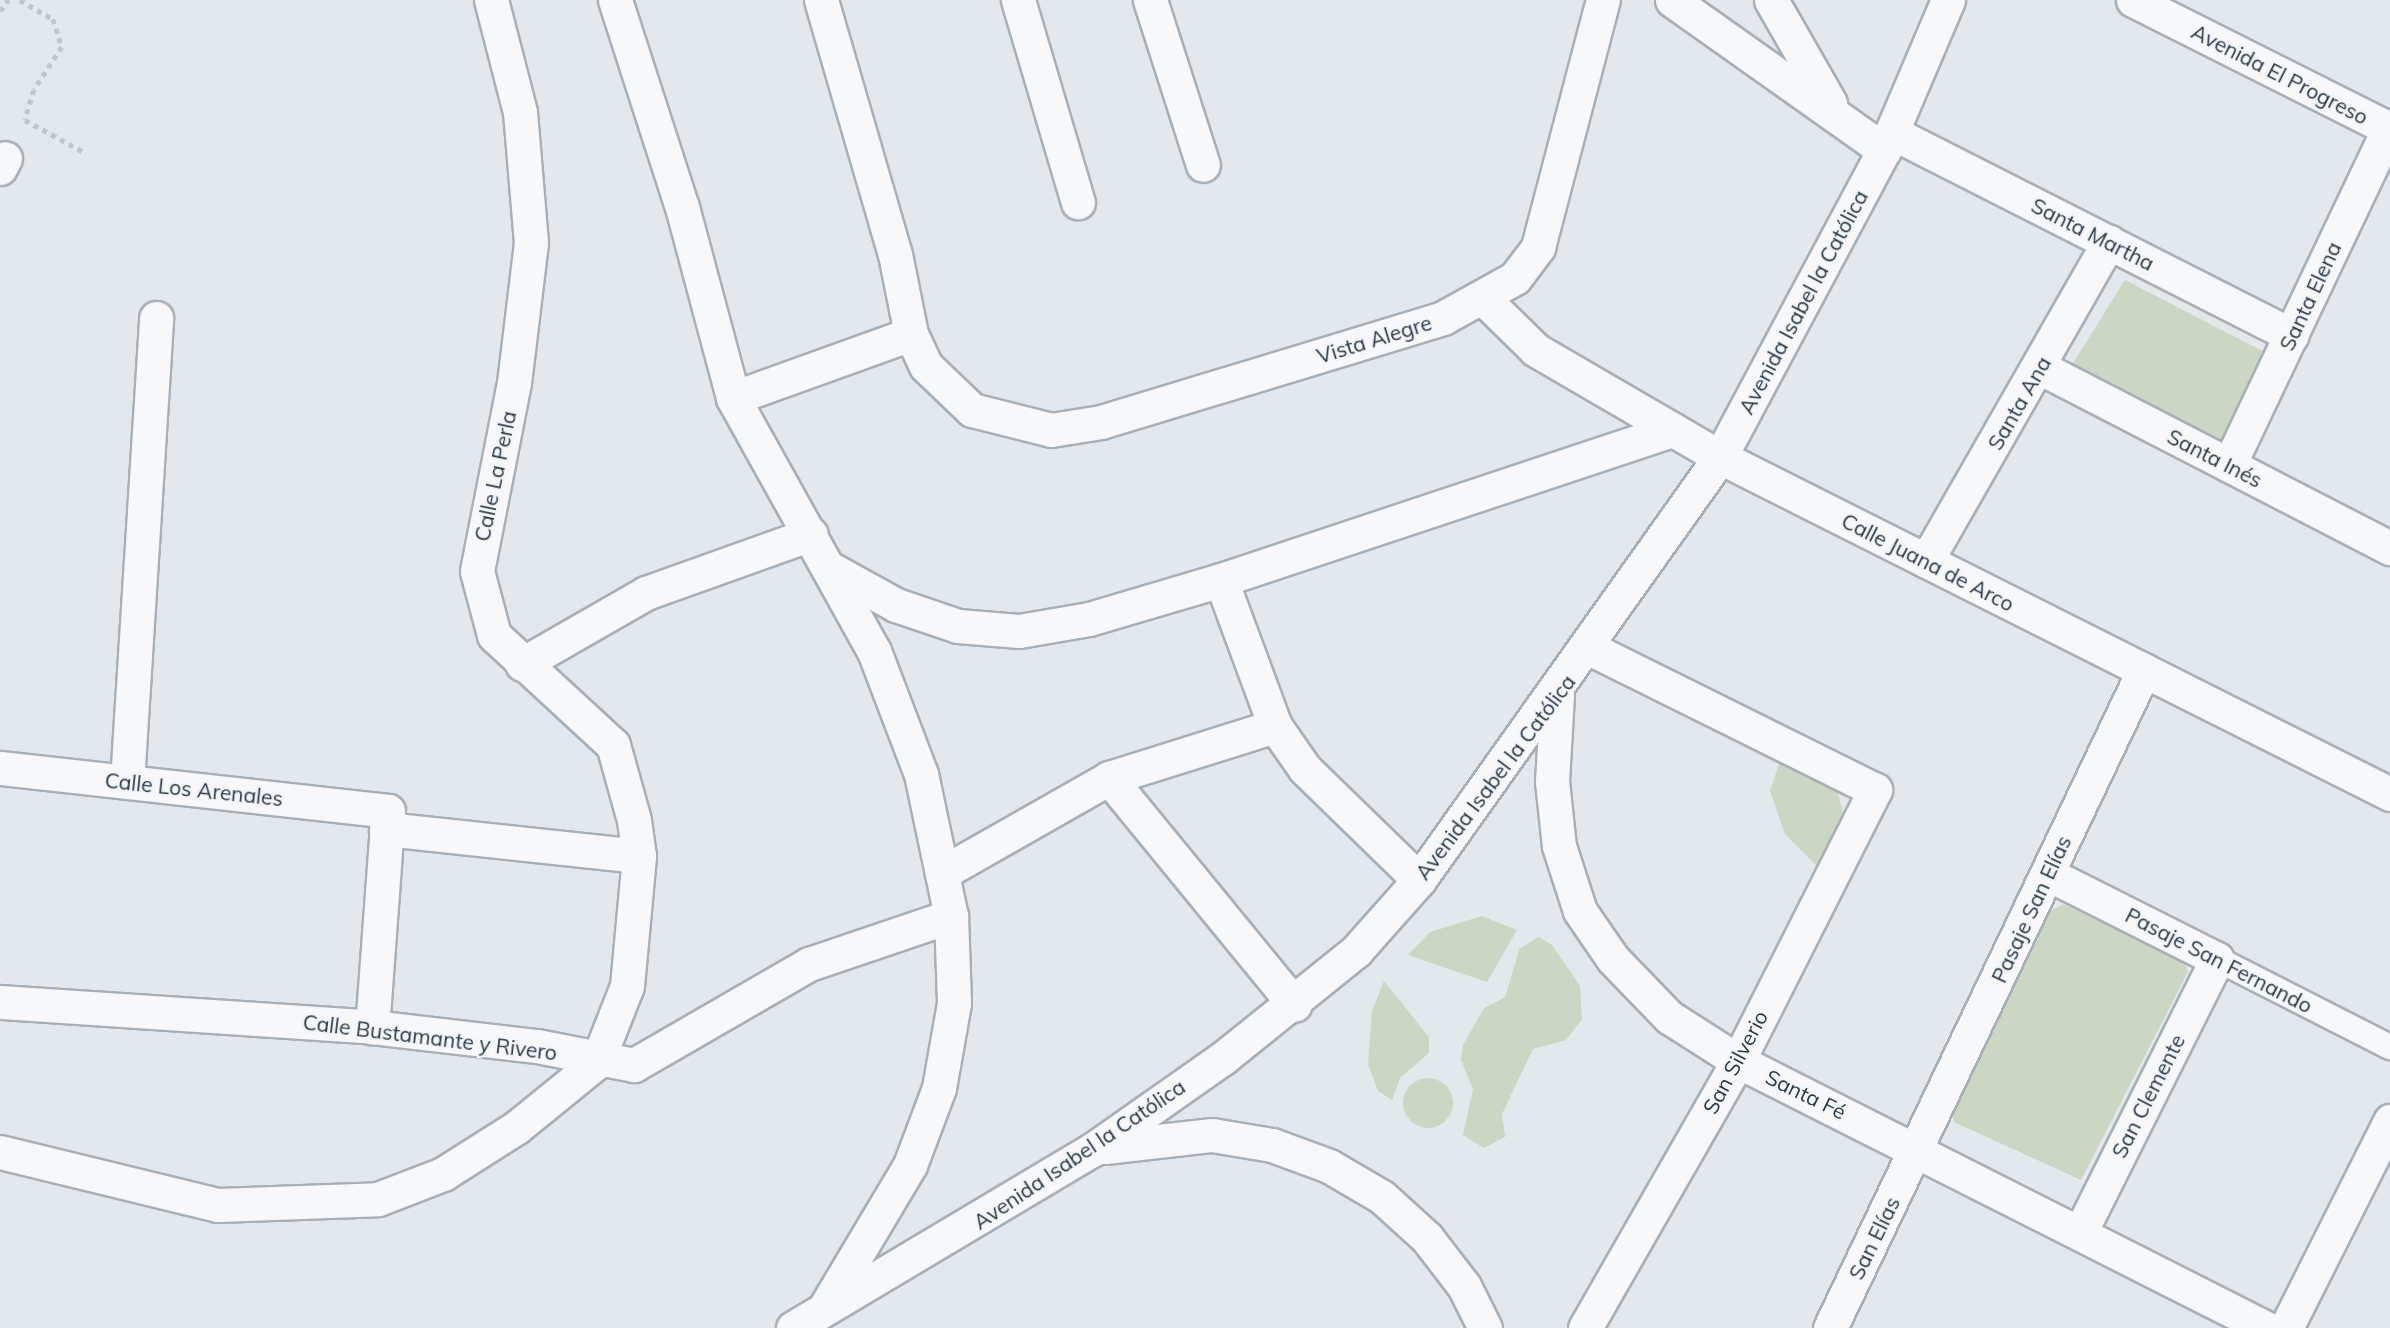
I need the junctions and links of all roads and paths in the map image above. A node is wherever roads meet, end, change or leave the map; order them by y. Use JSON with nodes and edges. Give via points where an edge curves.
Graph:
{"nodes":[{"id":1,"x":8,"y":0,"type":"edge"},
{"id":2,"x":20,"y":0,"type":"edge"},
{"id":3,"x":491,"y":0,"type":"edge"},
{"id":4,"x":615,"y":0,"type":"edge"},
{"id":5,"x":821,"y":0,"type":"edge"},
{"id":6,"x":1018,"y":0,"type":"edge"},
{"id":7,"x":1150,"y":0,"type":"edge"},
{"id":8,"x":1603,"y":0,"type":"edge"},
{"id":9,"x":1672,"y":0,"type":"edge"},
{"id":10,"x":1771,"y":0,"type":"edge"},
{"id":11,"x":1948,"y":0,"type":"edge"},
{"id":12,"x":2133,"y":0,"type":"edge"},
{"id":13,"x":0,"y":12,"type":"edge"},
{"id":14,"x":1835,"y":111,"type":"junction"},
{"id":15,"x":2390,"y":128,"type":"edge"},
{"id":16,"x":1889,"y":141,"type":"junction"},
{"id":17,"x":84,"y":152,"type":"dead end"},
{"id":18,"x":1203,"y":165,"type":"dead end"},
{"id":19,"x":1078,"y":202,"type":"dead end"},
{"id":20,"x":2109,"y":242,"type":"junction"},
{"id":21,"x":1485,"y":300,"type":"junction"},
{"id":22,"x":156,"y":318,"type":"dead end"},
{"id":23,"x":911,"y":334,"type":"junction"},
{"id":24,"x":2292,"y":335,"type":"junction"},
{"id":25,"x":2041,"y":368,"type":"junction"},
{"id":26,"x":733,"y":398,"type":"junction"},
{"id":27,"x":1673,"y":430,"type":"junction"},
{"id":28,"x":1720,"y":457,"type":"junction"},
{"id":29,"x":2229,"y":465,"type":"junction"},
{"id":30,"x":811,"y":534,"type":"junction"},
{"id":31,"x":2390,"y":548,"type":"edge"},
{"id":32,"x":1926,"y":561,"type":"junction"},
{"id":33,"x":829,"y":568,"type":"junction"},
{"id":34,"x":1222,"y":580,"type":"junction"},
{"id":35,"x":1589,"y":648,"type":"junction"},
{"id":36,"x":522,"y":664,"type":"junction"},
{"id":37,"x":2144,"y":670,"type":"junction"},
{"id":38,"x":1557,"y":695,"type":"junction"},
{"id":39,"x":1275,"y":726,"type":"junction"},
{"id":40,"x":0,"y":768,"type":"edge"},
{"id":41,"x":1109,"y":778,"type":"junction"},
{"id":42,"x":127,"y":782,"type":"junction"},
{"id":43,"x":2390,"y":794,"type":"edge"},
{"id":44,"x":387,"y":820,"type":"junction"},
{"id":45,"x":639,"y":856,"type":"junction"},
{"id":46,"x":942,"y":873,"type":"junction"},
{"id":47,"x":2048,"y":874,"type":"junction"},
{"id":48,"x":1419,"y":880,"type":"junction"},
{"id":49,"x":951,"y":916,"type":"junction"},
{"id":50,"x":2217,"y":959,"type":"junction"},
{"id":51,"x":0,"y":1002,"type":"edge"},
{"id":52,"x":1295,"y":1005,"type":"junction"},
{"id":53,"x":372,"y":1027,"type":"junction"},
{"id":54,"x":2390,"y":1047,"type":"edge"},
{"id":55,"x":1738,"y":1061,"type":"junction"},
{"id":56,"x":597,"y":1062,"type":"junction"},
{"id":57,"x":2390,"y":1121,"type":"edge"},
{"id":58,"x":1919,"y":1148,"type":"junction"},
{"id":59,"x":1092,"y":1150,"type":"junction"},
{"id":60,"x":0,"y":1152,"type":"edge"},
{"id":61,"x":2080,"y":1233,"type":"junction"},
{"id":62,"x":803,"y":1323,"type":"edge"},
{"id":63,"x":1485,"y":1328,"type":"edge"},
{"id":64,"x":1585,"y":1328,"type":"edge"},
{"id":65,"x":1829,"y":1328,"type":"edge"},
{"id":66,"x":2266,"y":1328,"type":"edge"},
{"id":67,"x":2286,"y":1328,"type":"edge"}],
"edges":[{"from":1,"to":13,"type":"path"},
{"from":2,"to":17,"type":"path","via":[[52,19],[62,47],[34,90],[25,120]]},
{"from":3,"to":36,"type":"street","name":"Calle La Perla","via":[[520,112],[531,243],[516,372],[477,571],[494,635]]},
{"from":4,"to":26,"type":"street","via":[[686,219]]},
{"from":5,"to":23,"type":"street","via":[[895,254]]},
{"from":6,"to":19,"type":"street"},
{"from":7,"to":18,"type":"street"},
{"from":8,"to":21,"type":"street","name":"Vista Alegre","via":[[1538,247],[1515,278]]},
{"from":9,"to":14,"type":"street","name":"Santa Martha"},
{"from":10,"to":14,"type":"street"},
{"from":11,"to":16,"type":"street","name":"Avenida Isabel la Católica"},
{"from":12,"to":15,"type":"street","name":"Avenida El Progreso"},
{"from":14,"to":16,"type":"street","name":"Santa Martha"},
{"from":15,"to":24,"type":"street","name":"Santa Elena"},
{"from":16,"to":20,"type":"street","name":"Santa Martha"},
{"from":16,"to":28,"type":"street","name":"Avenida Isabel la Católica"},
{"from":20,"to":24,"type":"street","name":"Santa Martha"},
{"from":20,"to":25,"type":"street","name":"Santa Ana"},
{"from":21,"to":23,"type":"street","name":"Vista Alegre","via":[[1089,424],[1051,430],[1016,425],[972,410],[947,391]]},
{"from":21,"to":27,"type":"street","name":"Calle Juana de Arco","via":[[1536,350]]},
{"from":22,"to":42,"type":"street"},
{"from":23,"to":26,"type":"street"},
{"from":24,"to":29,"type":"street","name":"Santa Elena"},
{"from":25,"to":29,"type":"street","name":"Santa Inés"},
{"from":25,"to":32,"type":"street","name":"Santa Ana"},
{"from":26,"to":30,"type":"street","via":[[746,430]]},
{"from":27,"to":28,"type":"street","name":"Calle Juana de Arco"},
{"from":27,"to":34,"type":"street"},
{"from":28,"to":32,"type":"street","name":"Calle Juana de Arco"},
{"from":28,"to":35,"type":"street","name":"Avenida Isabel la Católica"},
{"from":29,"to":31,"type":"street","name":"Santa Inés"},
{"from":30,"to":33,"type":"street"},
{"from":30,"to":36,"type":"street","via":[[646,593]]},
{"from":32,"to":37,"type":"street","name":"Calle Juana de Arco"},
{"from":33,"to":34,"type":"street","via":[[896,605],[958,626],[1019,631],[1089,619]]},
{"from":33,"to":46,"type":"street","via":[[874,651],[921,774]]},
{"from":34,"to":39,"type":"street"},
{"from":35,"to":38,"type":"street","name":"Avenida Isabel la Católica"},
{"from":35,"to":55,"type":"street","name":"San Silverio","via":[[1875,790]]},
{"from":36,"to":45,"type":"street","name":"Calle La Perla","via":[[613,745]]},
{"from":37,"to":43,"type":"street","name":"Calle Juana de Arco"},
{"from":37,"to":47,"type":"street","name":"Pasaje San Elías"},
{"from":38,"to":48,"type":"street","name":"Avenida Isabel la Católica"},
{"from":38,"to":55,"type":"street","name":"Santa Fé","via":[[1552,781],[1559,846],[1580,911],[1613,959],[1670,1017]]},
{"from":39,"to":41,"type":"street"},
{"from":39,"to":48,"type":"street","via":[[1305,769]]},
{"from":40,"to":42,"type":"street","name":"Calle Los Arenales"},
{"from":41,"to":46,"type":"street"},
{"from":41,"to":52,"type":"street"},
{"from":42,"to":44,"type":"street","name":"Calle Los Arenales"},
{"from":44,"to":45,"type":"street","name":"Calle Los Arenales"},
{"from":44,"to":53,"type":"street"},
{"from":45,"to":56,"type":"street","name":"Calle La Perla","via":[[627,986]]},
{"from":46,"to":49,"type":"street"},
{"from":47,"to":50,"type":"street","name":"Pasaje San Fernando"},
{"from":47,"to":58,"type":"street","name":"Pasaje San Elías"},
{"from":48,"to":52,"type":"street","name":"Avenida Isabel la Católica","via":[[1356,951]]},
{"from":49,"to":56,"type":"street","name":"Calle Bustamante y Rivero","via":[[809,964],[634,1065]]},
{"from":49,"to":62,"type":"street","via":[[954,1003],[939,1088],[904,1175]]},
{"from":50,"to":54,"type":"street","name":"Pasaje San Fernando"},
{"from":50,"to":61,"type":"street","name":"San Clemente"},
{"from":51,"to":53,"type":"street","name":"Calle Bustamante y Rivero"},
{"from":52,"to":59,"type":"street","name":"Avenida Isabel la Católica"},
{"from":53,"to":56,"type":"street","name":"Calle Bustamante y Rivero","via":[[537,1046]]},
{"from":55,"to":58,"type":"street","name":"Santa Fé"},
{"from":55,"to":64,"type":"street","name":"San Silverio"},
{"from":56,"to":60,"type":"street","via":[[517,1128],[443,1174],[378,1199],[218,1205]]},
{"from":57,"to":67,"type":"street"},
{"from":58,"to":61,"type":"street","name":"Santa Fé"},
{"from":58,"to":65,"type":"street","name":"San Elías"},
{"from":59,"to":62,"type":"street","name":"Avenida Isabel la Católica"},
{"from":59,"to":63,"type":"street","via":[[1151,1137],[1212,1135],[1272,1145],[1329,1166],[1382,1197],[1427,1238],[1464,1286]]},
{"from":61,"to":66,"type":"street","name":"Santa Fé"}]}
